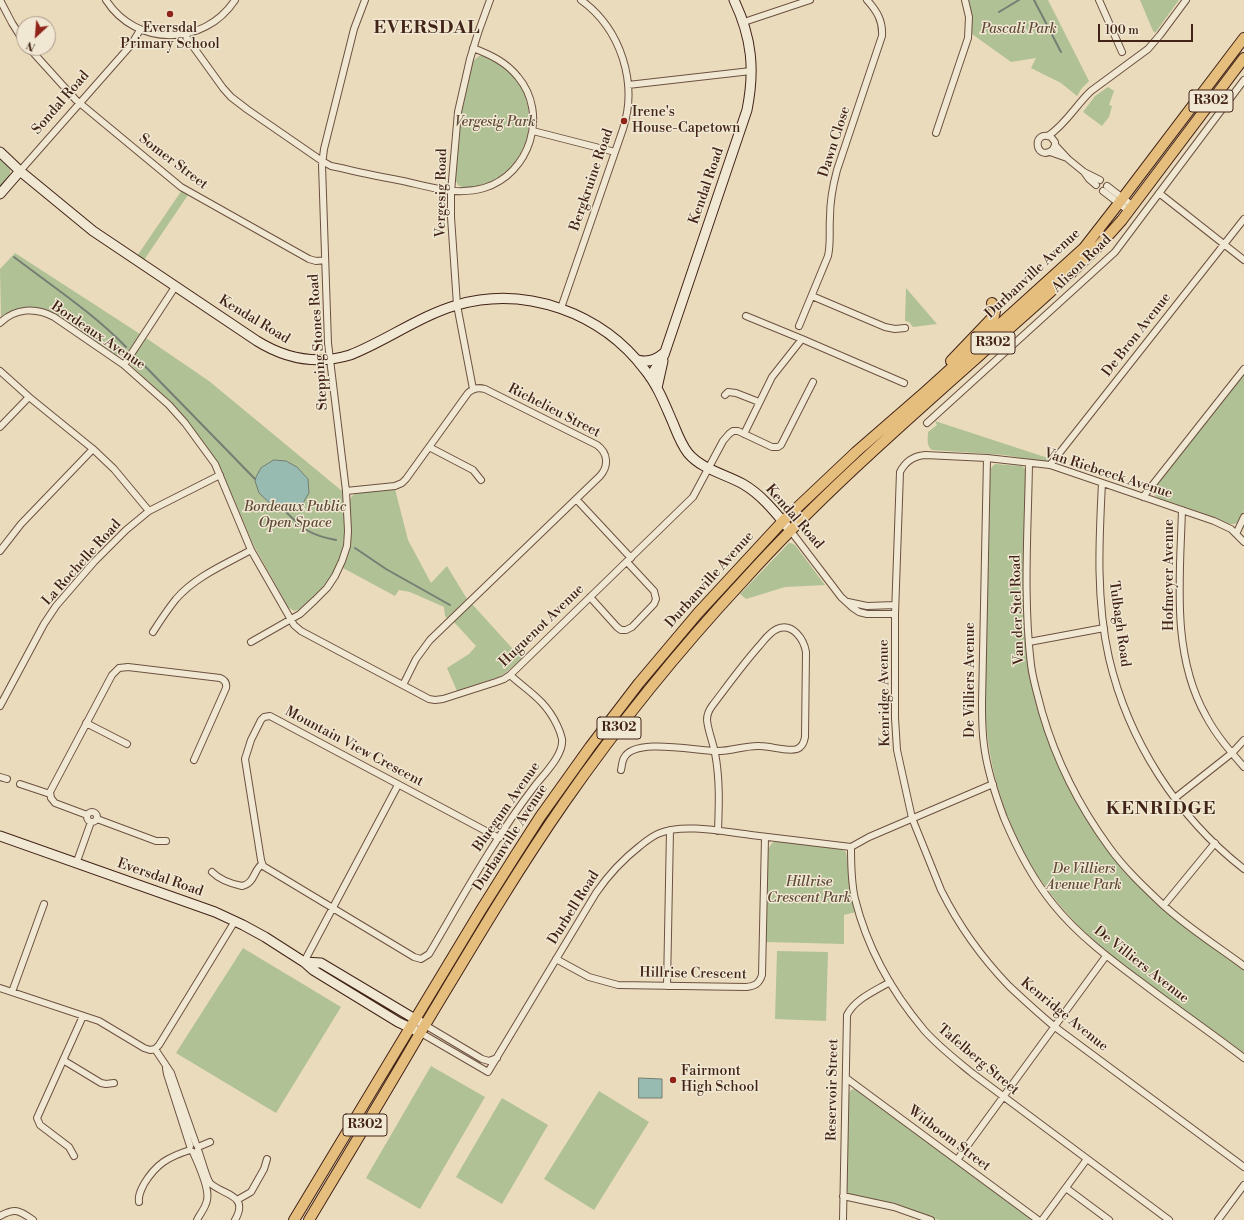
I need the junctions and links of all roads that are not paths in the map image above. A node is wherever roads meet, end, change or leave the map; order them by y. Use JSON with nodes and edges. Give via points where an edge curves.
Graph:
{"nodes":[{"id":1,"x":0,"y":0,"type":"edge"},
{"id":2,"x":106,"y":0,"type":"edge"},
{"id":3,"x":235,"y":0,"type":"edge"},
{"id":4,"x":365,"y":0,"type":"edge"},
{"id":5,"x":490,"y":0,"type":"edge"},
{"id":6,"x":581,"y":0,"type":"edge"},
{"id":7,"x":734,"y":0,"type":"edge"},
{"id":8,"x":810,"y":0,"type":"edge"},
{"id":9,"x":867,"y":0,"type":"edge"},
{"id":10,"x":965,"y":0,"type":"edge"},
{"id":11,"x":1099,"y":0,"type":"edge"},
{"id":12,"x":1186,"y":0,"type":"edge"},
{"id":13,"x":744,"y":22,"type":"junction"},
{"id":14,"x":16,"y":29,"type":"edge"},
{"id":15,"x":140,"y":30,"type":"junction"},
{"id":16,"x":184,"y":34,"type":"junction"},
{"id":17,"x":1244,"y":38,"type":"edge"},
{"id":18,"x":473,"y":48,"type":"junction"},
{"id":19,"x":1122,"y":52,"type":"dead end"},
{"id":20,"x":36,"y":56,"type":"edge"},
{"id":21,"x":1244,"y":58,"type":"edge"},
{"id":22,"x":752,"y":71,"type":"junction"},
{"id":23,"x":1244,"y":80,"type":"edge"},
{"id":24,"x":628,"y":85,"type":"junction"},
{"id":25,"x":80,"y":103,"type":"junction"},
{"id":26,"x":1058,"y":129,"type":"junction"},
{"id":27,"x":533,"y":131,"type":"junction"},
{"id":28,"x":936,"y":133,"type":"dead end"},
{"id":29,"x":1048,"y":136,"type":"junction"},
{"id":30,"x":1055,"y":143,"type":"junction"},
{"id":31,"x":0,"y":152,"type":"edge"},
{"id":32,"x":615,"y":152,"type":"junction"},
{"id":33,"x":1050,"y":152,"type":"junction"},
{"id":34,"x":1068,"y":159,"type":"junction"},
{"id":35,"x":322,"y":161,"type":"junction"},
{"id":36,"x":20,"y":171,"type":"junction"},
{"id":37,"x":1098,"y":182,"type":"dead end"},
{"id":38,"x":1105,"y":188,"type":"dead end"},
{"id":39,"x":451,"y":192,"type":"junction"},
{"id":40,"x":1159,"y":193,"type":"junction"},
{"id":41,"x":0,"y":194,"type":"edge"},
{"id":42,"x":1121,"y":201,"type":"junction"},
{"id":43,"x":1131,"y":208,"type":"junction"},
{"id":44,"x":1244,"y":219,"type":"edge"},
{"id":45,"x":1224,"y":244,"type":"junction"},
{"id":46,"x":325,"y":260,"type":"junction"},
{"id":47,"x":1244,"y":260,"type":"edge"},
{"id":48,"x":175,"y":287,"type":"junction"},
{"id":49,"x":812,"y":296,"type":"junction"},
{"id":50,"x":992,"y":302,"type":"dead end"},
{"id":51,"x":457,"y":305,"type":"junction"},
{"id":52,"x":561,"y":308,"type":"junction"},
{"id":53,"x":746,"y":316,"type":"dead end"},
{"id":54,"x":0,"y":323,"type":"edge"},
{"id":55,"x":799,"y":326,"type":"dead end"},
{"id":56,"x":906,"y":328,"type":"dead end"},
{"id":57,"x":802,"y":339,"type":"junction"},
{"id":58,"x":665,"y":353,"type":"junction"},
{"id":59,"x":330,"y":359,"type":"junction"},
{"id":60,"x":638,"y":360,"type":"junction"},
{"id":61,"x":124,"y":365,"type":"junction"},
{"id":62,"x":1244,"y":369,"type":"edge"},
{"id":63,"x":0,"y":371,"type":"edge"},
{"id":64,"x":650,"y":377,"type":"junction"},
{"id":65,"x":813,"y":382,"type":"dead end"},
{"id":66,"x":904,"y":383,"type":"dead end"},
{"id":67,"x":657,"y":388,"type":"junction"},
{"id":68,"x":474,"y":389,"type":"junction"},
{"id":69,"x":925,"y":392,"type":"junction"},
{"id":70,"x":725,"y":395,"type":"dead end"},
{"id":71,"x":29,"y":397,"type":"junction"},
{"id":72,"x":759,"y":402,"type":"junction"},
{"id":73,"x":927,"y":423,"type":"dead end"},
{"id":74,"x":0,"y":427,"type":"edge"},
{"id":75,"x":744,"y":434,"type":"junction"},
{"id":76,"x":429,"y":447,"type":"junction"},
{"id":77,"x":93,"y":449,"type":"junction"},
{"id":78,"x":987,"y":458,"type":"junction"},
{"id":79,"x":910,"y":460,"type":"joint"},
{"id":80,"x":1030,"y":463,"type":"junction"},
{"id":81,"x":1050,"y":466,"type":"junction"},
{"id":82,"x":708,"y":468,"type":"junction"},
{"id":83,"x":220,"y":475,"type":"junction"},
{"id":84,"x":481,"y":480,"type":"dead end"},
{"id":85,"x":1102,"y":483,"type":"junction"},
{"id":86,"x":346,"y":491,"type":"junction"},
{"id":87,"x":1143,"y":497,"type":"junction"},
{"id":88,"x":576,"y":499,"type":"junction"},
{"id":89,"x":1182,"y":510,"type":"junction"},
{"id":90,"x":149,"y":511,"type":"junction"},
{"id":91,"x":1244,"y":517,"type":"edge"},
{"id":92,"x":783,"y":521,"type":"junction"},
{"id":93,"x":790,"y":530,"type":"junction"},
{"id":94,"x":1236,"y":534,"type":"junction"},
{"id":95,"x":1244,"y":542,"type":"edge"},
{"id":96,"x":252,"y":550,"type":"junction"},
{"id":97,"x":0,"y":551,"type":"edge"},
{"id":98,"x":629,"y":560,"type":"junction"},
{"id":99,"x":590,"y":597,"type":"junction"},
{"id":100,"x":846,"y":602,"type":"junction"},
{"id":101,"x":896,"y":606,"type":"junction"},
{"id":102,"x":895,"y":614,"type":"junction"},
{"id":103,"x":291,"y":619,"type":"junction"},
{"id":104,"x":1104,"y":628,"type":"junction"},
{"id":105,"x":153,"y":632,"type":"dead end"},
{"id":106,"x":251,"y":642,"type":"dead end"},
{"id":107,"x":1029,"y":642,"type":"junction"},
{"id":108,"x":510,"y":675,"type":"junction"},
{"id":109,"x":403,"y":685,"type":"junction"},
{"id":110,"x":0,"y":706,"type":"edge"},
{"id":111,"x":86,"y":723,"type":"junction"},
{"id":112,"x":1244,"y":740,"type":"edge"},
{"id":113,"x":127,"y":744,"type":"dead end"},
{"id":114,"x":715,"y":751,"type":"junction"},
{"id":115,"x":1232,"y":753,"type":"junction"},
{"id":116,"x":194,"y":760,"type":"dead end"},
{"id":117,"x":1244,"y":767,"type":"edge"},
{"id":118,"x":621,"y":770,"type":"dead end"},
{"id":119,"x":0,"y":777,"type":"edge"},
{"id":120,"x":7,"y":779,"type":"dead end"},
{"id":121,"x":20,"y":784,"type":"dead end"},
{"id":122,"x":993,"y":784,"type":"junction"},
{"id":123,"x":398,"y":785,"type":"junction"},
{"id":124,"x":50,"y":794,"type":"junction"},
{"id":125,"x":1175,"y":798,"type":"junction"},
{"id":126,"x":912,"y":818,"type":"junction"},
{"id":127,"x":94,"y":820,"type":"junction"},
{"id":128,"x":670,"y":830,"type":"junction"},
{"id":129,"x":718,"y":831,"type":"junction"},
{"id":130,"x":0,"y":836,"type":"edge"},
{"id":131,"x":765,"y":837,"type":"junction"},
{"id":132,"x":499,"y":838,"type":"junction"},
{"id":133,"x":166,"y":841,"type":"dead end"},
{"id":134,"x":1215,"y":843,"type":"junction"},
{"id":135,"x":851,"y":847,"type":"junction"},
{"id":136,"x":76,"y":864,"type":"junction"},
{"id":137,"x":262,"y":864,"type":"junction"},
{"id":138,"x":1244,"y":869,"type":"edge"},
{"id":139,"x":212,"y":872,"type":"dead end"},
{"id":140,"x":44,"y":904,"type":"dead end"},
{"id":141,"x":1164,"y":905,"type":"junction"},
{"id":142,"x":333,"y":908,"type":"junction"},
{"id":143,"x":235,"y":921,"type":"junction"},
{"id":144,"x":1106,"y":956,"type":"junction"},
{"id":145,"x":556,"y":959,"type":"junction"},
{"id":146,"x":304,"y":962,"type":"junction"},
{"id":147,"x":1244,"y":966,"type":"edge"},
{"id":148,"x":890,"y":982,"type":"junction"},
{"id":149,"x":667,"y":986,"type":"junction"},
{"id":150,"x":0,"y":988,"type":"edge"},
{"id":151,"x":12,"y":992,"type":"junction"},
{"id":152,"x":83,"y":1016,"type":"junction"},
{"id":153,"x":412,"y":1024,"type":"junction"},
{"id":154,"x":1055,"y":1027,"type":"junction"},
{"id":155,"x":423,"y":1029,"type":"junction"},
{"id":156,"x":155,"y":1049,"type":"junction"},
{"id":157,"x":497,"y":1058,"type":"junction"},
{"id":158,"x":1244,"y":1058,"type":"edge"},
{"id":159,"x":63,"y":1060,"type":"junction"},
{"id":160,"x":846,"y":1078,"type":"junction"},
{"id":161,"x":114,"y":1083,"type":"dead end"},
{"id":162,"x":1004,"y":1097,"type":"junction"},
{"id":163,"x":210,"y":1142,"type":"dead end"},
{"id":164,"x":194,"y":1148,"type":"junction"},
{"id":165,"x":74,"y":1156,"type":"dead end"},
{"id":166,"x":266,"y":1159,"type":"dead end"},
{"id":167,"x":1087,"y":1159,"type":"junction"},
{"id":168,"x":957,"y":1160,"type":"junction"},
{"id":169,"x":1244,"y":1167,"type":"edge"},
{"id":170,"x":1244,"y":1185,"type":"edge"},
{"id":171,"x":1066,"y":1188,"type":"junction"},
{"id":172,"x":843,"y":1196,"type":"junction"},
{"id":173,"x":238,"y":1200,"type":"junction"},
{"id":174,"x":139,"y":1202,"type":"dead end"},
{"id":175,"x":0,"y":1216,"type":"edge"},
{"id":176,"x":32,"y":1220,"type":"edge"},
{"id":177,"x":197,"y":1220,"type":"edge"},
{"id":178,"x":235,"y":1220,"type":"edge"},
{"id":179,"x":294,"y":1220,"type":"edge"},
{"id":180,"x":309,"y":1220,"type":"edge"},
{"id":181,"x":843,"y":1220,"type":"edge"},
{"id":182,"x":931,"y":1220,"type":"edge"},
{"id":183,"x":1038,"y":1220,"type":"edge"},
{"id":184,"x":1042,"y":1220,"type":"edge"},
{"id":185,"x":1109,"y":1220,"type":"edge"},
{"id":186,"x":1169,"y":1220,"type":"edge"},
{"id":187,"x":1218,"y":1220,"type":"edge"}],
"edges":[{"from":1,"to":14,"type":"street"},
{"from":2,"to":15,"type":"street","via":[[118,15]]},
{"from":3,"to":16,"type":"street","via":[[213,23]]},
{"from":4,"to":35,"type":"street","name":"Stepping Stones Road","via":[[354,29]]},
{"from":5,"to":18,"type":"street","name":"Vergesig Road"},
{"from":6,"to":24,"type":"street","name":"Bergkruine Road","via":[[606,24],[618,45],[625,64]]},
{"from":7,"to":13,"type":"street","name":"Kendal Road"},
{"from":8,"to":13,"type":"street"},
{"from":9,"to":49,"type":"street","name":"Dawn Close","via":[[882,23],[882,36],[837,170],[831,207],[829,252]]},
{"from":10,"to":28,"type":"street","via":[[969,17],[968,38]]},
{"from":11,"to":19,"type":"street"},
{"from":12,"to":26,"type":"street","via":[[1151,45],[1091,90]]},
{"from":13,"to":22,"type":"street","name":"Kendal Road","via":[[750,46]]},
{"from":15,"to":16,"type":"street","via":[[168,36]]},
{"from":15,"to":25,"type":"street","name":"Sondal Road","via":[[131,45]]},
{"from":16,"to":35,"type":"street","via":[[231,97]]},
{"from":17,"to":42,"type":"main road","name":"Durbanville Avenue","number":"R302"},
{"from":18,"to":27,"type":"street","via":[[503,62],[519,78],[530,99]]},
{"from":18,"to":39,"type":"street","name":"Vergesig Road","via":[[456,125]]},
{"from":20,"to":25,"type":"street","name":"Somer Street"},
{"from":21,"to":43,"type":"main road","name":"Durbanville Avenue","number":"R302"},
{"from":22,"to":24,"type":"street"},
{"from":22,"to":58,"type":"street","name":"Kendal Road","via":[[747,110]]},
{"from":23,"to":40,"type":"street","name":"Alison Road"},
{"from":24,"to":32,"type":"street","name":"Bergkruine Road","via":[[627,116]]},
{"from":25,"to":36,"type":"street","name":"Sondal Road"},
{"from":25,"to":46,"type":"street","name":"Somer Street","via":[[190,192],[309,259],[316,262]]},
{"from":26,"to":29,"type":"street"},
{"from":26,"to":30,"type":"street"},
{"from":27,"to":32,"type":"street"},
{"from":27,"to":39,"type":"street","via":[[522,158],[502,179],[484,188]]},
{"from":29,"to":30,"type":"street"},
{"from":29,"to":33,"type":"street","via":[[1040,138],[1038,147],[1044,153]]},
{"from":30,"to":33,"type":"street"},
{"from":30,"to":34,"type":"street"},
{"from":31,"to":36,"type":"street","name":"Kendal Road"},
{"from":32,"to":52,"type":"street","name":"Bergkruine Road"},
{"from":33,"to":34,"type":"street"},
{"from":34,"to":37,"type":"street"},
{"from":35,"to":39,"type":"street","via":[[331,166]]},
{"from":35,"to":46,"type":"street","name":"Stepping Stones Road"},
{"from":36,"to":41,"type":"street","name":"Sondal Road"},
{"from":36,"to":48,"type":"street","name":"Kendal Road","via":[[93,231]]},
{"from":38,"to":42,"type":"street"},
{"from":39,"to":51,"type":"street","name":"Vergesig Road"},
{"from":40,"to":45,"type":"street"},
{"from":40,"to":73,"type":"street","name":"Alison Road","via":[[1115,252]]},
{"from":42,"to":43,"type":"street"},
{"from":42,"to":69,"type":"main road","name":"Durbanville Avenue","number":"R302","via":[[1084,248]]},
{"from":43,"to":93,"type":"main road","name":"Durbanville Avenue","number":"R302","via":[[1091,254],[875,449]]},
{"from":44,"to":45,"type":"street","name":"De Bron Avenue"},
{"from":45,"to":47,"type":"street"},
{"from":45,"to":81,"type":"street","name":"De Bron Avenue"},
{"from":46,"to":59,"type":"street","name":"Stepping Stones Road"},
{"from":48,"to":59,"type":"street","name":"Kendal Road","via":[[278,353],[300,359]]},
{"from":48,"to":61,"type":"street"},
{"from":49,"to":55,"type":"street","name":"Dawn Close"},
{"from":49,"to":56,"type":"street","via":[[885,327]]},
{"from":50,"to":69,"type":"main road","via":[[995,311],[992,318],[938,374]]},
{"from":51,"to":52,"type":"street","name":"Kendal Road","via":[[507,299]]},
{"from":51,"to":59,"type":"street","name":"Kendal Road","via":[[430,315],[356,353]]},
{"from":51,"to":68,"type":"street","name":"Vergesig Road"},
{"from":52,"to":60,"type":"street","name":"Kendal Road","via":[[601,328]]},
{"from":53,"to":57,"type":"street"},
{"from":54,"to":61,"type":"street","name":"Bordeaux Avenue","via":[[18,312],[45,312]]},
{"from":57,"to":66,"type":"street"},
{"from":57,"to":72,"type":"street","via":[[772,377]]},
{"from":58,"to":60,"type":"street","via":[[653,360]]},
{"from":58,"to":64,"type":"street","name":"Kendal Road"},
{"from":58,"to":67,"type":"street","name":"Kendal Road"},
{"from":59,"to":86,"type":"street","name":"Stepping Stones Road"},
{"from":60,"to":64,"type":"street","name":"Kendal Road"},
{"from":61,"to":83,"type":"street","name":"Bordeaux Avenue","via":[[181,418],[211,458]]},
{"from":62,"to":87,"type":"street"},
{"from":63,"to":71,"type":"street"},
{"from":64,"to":67,"type":"street","name":"Kendal Road"},
{"from":65,"to":75,"type":"street","via":[[779,446],[772,447]]},
{"from":67,"to":82,"type":"street","name":"Kendal Road","via":[[683,445],[693,458]]},
{"from":68,"to":76,"type":"street","via":[[468,393]]},
{"from":68,"to":88,"type":"street","name":"Richelieu Street","via":[[485,390],[600,448],[606,458],[605,470]]},
{"from":69,"to":92,"type":"main road","name":"Durbanville Avenue","number":"R302"},
{"from":70,"to":72,"type":"street","via":[[728,392],[736,393]]},
{"from":71,"to":74,"type":"street"},
{"from":71,"to":77,"type":"street"},
{"from":72,"to":75,"type":"street"},
{"from":75,"to":82,"type":"street","name":"Huguenot Avenue","via":[[736,431],[729,434]]},
{"from":76,"to":84,"type":"street","via":[[473,470]]},
{"from":76,"to":86,"type":"street","via":[[400,484]]},
{"from":77,"to":90,"type":"street","via":[[114,469]]},
{"from":77,"to":97,"type":"street","via":[[21,524]]},
{"from":78,"to":79,"type":"street","name":"Van Riebeeck Avenue","via":[[925,455]]},
{"from":78,"to":80,"type":"street","name":"Van Riebeeck Avenue"},
{"from":78,"to":122,"type":"street","name":"De Villiers Avenue","via":[[982,724],[985,754]]},
{"from":79,"to":101,"type":"street","name":"Kenridge Avenue","via":[[902,468],[900,476]]},
{"from":80,"to":81,"type":"street","name":"Van Riebeeck Avenue"},
{"from":80,"to":107,"type":"street","name":"Van der Stel Road","via":[[1026,592]]},
{"from":81,"to":85,"type":"street","name":"Van Riebeeck Avenue"},
{"from":82,"to":92,"type":"street","name":"Kendal Road","via":[[749,488]]},
{"from":82,"to":98,"type":"street","name":"Huguenot Avenue","via":[[694,497]]},
{"from":83,"to":90,"type":"street","name":"La Rochelle Road"},
{"from":83,"to":96,"type":"street","name":"Bordeaux Avenue"},
{"from":85,"to":87,"type":"street","name":"Van Riebeeck Avenue"},
{"from":85,"to":104,"type":"street","name":"Tulbagh Road","via":[[1100,573]]},
{"from":86,"to":103,"type":"street","name":"Stepping Stones Road","via":[[348,530],[347,546],[342,561],[327,588],[300,614]]},
{"from":87,"to":89,"type":"street","name":"Van Riebeeck Avenue"},
{"from":88,"to":98,"type":"street"},
{"from":88,"to":109,"type":"street","name":"Richelieu Street","via":[[435,634],[416,658]]},
{"from":89,"to":94,"type":"street","name":"Van Riebeeck Avenue","via":[[1220,523]]},
{"from":89,"to":115,"type":"street","name":"Hofmeyer Avenue","via":[[1180,603],[1183,645],[1192,684],[1200,704],[1216,733]]},
{"from":90,"to":110,"type":"street","name":"La Rochelle Road","via":[[126,530],[56,606]]},
{"from":91,"to":94,"type":"street"},
{"from":92,"to":93,"type":"street","name":"Kendal Road"},
{"from":92,"to":153,"type":"main road","name":"Durbanville Avenue","number":"R302","via":[[671,644],[590,747],[540,817]]},
{"from":93,"to":100,"type":"street","name":"Kendal Road"},
{"from":93,"to":155,"type":"main road","name":"Durbanville Avenue","number":"R302","via":[[698,630],[599,754],[526,860]]},
{"from":94,"to":95,"type":"street","name":"Van Riebeeck Avenue"},
{"from":96,"to":103,"type":"street","name":"Bordeaux Avenue"},
{"from":96,"to":105,"type":"street","via":[[202,577],[184,591]]},
{"from":98,"to":99,"type":"street","name":"Huguenot Avenue"},
{"from":98,"to":99,"type":"street","via":[[656,596],[654,604],[632,627],[626,630],[619,629]]},
{"from":99,"to":108,"type":"street","name":"Huguenot Avenue"},
{"from":100,"to":101,"type":"street","via":[[867,606]]},
{"from":100,"to":102,"type":"street","name":"Kendal Road","via":[[863,613]]},
{"from":101,"to":102,"type":"street","name":"Kenridge Avenue"},
{"from":102,"to":126,"type":"street","name":"Kenridge Avenue","via":[[896,734]]},
{"from":103,"to":106,"type":"street","name":"Stepping Stones Road"},
{"from":103,"to":109,"type":"street","name":"Huguenot Avenue","via":[[301,630]]},
{"from":104,"to":107,"type":"street"},
{"from":104,"to":125,"type":"street","name":"Tulbagh Road","via":[[1109,657],[1129,718],[1152,764]]},
{"from":107,"to":141,"type":"street","name":"Van der Stel Road","via":[[1031,667],[1044,719],[1053,746],[1077,797],[1109,847],[1139,882]]},
{"from":108,"to":109,"type":"street","name":"Huguenot Avenue","via":[[439,700],[432,700]]},
{"from":108,"to":132,"type":"street","name":"Bluegum Avenue","via":[[546,707],[560,733],[562,743],[558,756]]},
{"from":111,"to":113,"type":"street"},
{"from":111,"to":116,"type":"street","via":[[112,674],[119,668],[222,679],[226,682],[226,688]]},
{"from":111,"to":124,"type":"street"},
{"from":112,"to":115,"type":"street"},
{"from":114,"to":114,"type":"street","via":[[708,729],[709,711],[772,632],[779,628],[794,631],[803,641],[806,652],[803,745],[792,750],[750,746]]},
{"from":114,"to":118,"type":"street","via":[[648,747],[626,754]]},
{"from":114,"to":129,"type":"street","via":[[719,784]]},
{"from":115,"to":117,"type":"street","name":"Hofmeyer Avenue"},
{"from":115,"to":125,"type":"street"},
{"from":119,"to":120,"type":"street"},
{"from":121,"to":124,"type":"street"},
{"from":122,"to":126,"type":"street"},
{"from":122,"to":144,"type":"street","name":"De Villiers Avenue","via":[[1012,836],[1044,892],[1068,920]]},
{"from":123,"to":132,"type":"street","name":"Mountain View Crescent"},
{"from":123,"to":137,"type":"street","name":"Mountain View Crescent","via":[[270,716],[264,717],[251,740],[245,759]]},
{"from":123,"to":142,"type":"street"},
{"from":124,"to":127,"type":"street","via":[[53,801],[58,804],[88,815],[87,819]]},
{"from":125,"to":134,"type":"street","name":"Tulbagh Road"},
{"from":126,"to":135,"type":"street"},
{"from":126,"to":154,"type":"street","name":"Kenridge Avenue","via":[[946,901],[973,943],[1008,984]]},
{"from":127,"to":133,"type":"street","via":[[156,841]]},
{"from":127,"to":136,"type":"street"},
{"from":128,"to":129,"type":"street","name":"Durbell Road"},
{"from":128,"to":145,"type":"street","name":"Durbell Road","via":[[654,836],[614,869],[596,893]]},
{"from":128,"to":149,"type":"street"},
{"from":129,"to":131,"type":"street","name":"Durbell Road"},
{"from":130,"to":136,"type":"street","name":"Eversdal Road"},
{"from":131,"to":135,"type":"street","name":"Durbell Road"},
{"from":131,"to":149,"type":"street","name":"Hillrise Crescent","via":[[762,975],[758,983],[753,987]]},
{"from":132,"to":142,"type":"street","name":"Bluegum Avenue","via":[[428,954],[422,959],[414,957]]},
{"from":134,"to":138,"type":"street","name":"Tulbagh Road"},
{"from":134,"to":141,"type":"street"},
{"from":135,"to":148,"type":"street","name":"Tafelberg Street","via":[[855,898],[873,949]]},
{"from":136,"to":143,"type":"street","name":"Eversdal Road"},
{"from":137,"to":139,"type":"street","via":[[251,882],[242,886]]},
{"from":137,"to":142,"type":"street"},
{"from":140,"to":151,"type":"street"},
{"from":141,"to":147,"type":"street","name":"Van der Stel Road"},
{"from":142,"to":146,"type":"street"},
{"from":143,"to":146,"type":"street","name":"Eversdal Road"},
{"from":143,"to":156,"type":"street"},
{"from":144,"to":154,"type":"street"},
{"from":144,"to":158,"type":"street","name":"De Villiers Avenue"},
{"from":145,"to":149,"type":"street","name":"Hillrise Crescent","via":[[583,975],[618,985]]},
{"from":145,"to":157,"type":"street","name":"Durbell Road"},
{"from":146,"to":153,"type":"street","name":"Eversdal Road","via":[[312,970]]},
{"from":148,"to":160,"type":"street","name":"Reservoir Street","via":[[852,1006],[847,1015]]},
{"from":148,"to":162,"type":"street","name":"Tafelberg Street","via":[[925,1031],[972,1073]]},
{"from":150,"to":151,"type":"street"},
{"from":151,"to":152,"type":"street"},
{"from":152,"to":156,"type":"street","via":[[99,1021],[144,1048]]},
{"from":152,"to":159,"type":"street"},
{"from":153,"to":155,"type":"street","name":"Eversdal Road"},
{"from":153,"to":179,"type":"main road","name":"Durbanville Avenue","number":"R302"},
{"from":154,"to":162,"type":"street"},
{"from":154,"to":169,"type":"street","name":"Kenridge Avenue"},
{"from":155,"to":157,"type":"street","via":[[482,1059],[489,1061]]},
{"from":155,"to":157,"type":"street","name":"Durbell Road","via":[[488,1072]]},
{"from":155,"to":180,"type":"main road","name":"Durbanville Avenue","number":"R302"},
{"from":156,"to":164,"type":"street","via":[[166,1065],[168,1079]]},
{"from":159,"to":161,"type":"street","via":[[101,1083]]},
{"from":159,"to":165,"type":"street","via":[[37,1118],[40,1125],[69,1147]]},
{"from":160,"to":168,"type":"street","name":"Witboom Street"},
{"from":160,"to":172,"type":"street","name":"Reservoir Street"},
{"from":162,"to":167,"type":"street","name":"Tafelberg Street"},
{"from":162,"to":168,"type":"street"},
{"from":163,"to":164,"type":"street"},
{"from":164,"to":173,"type":"street","via":[[209,1181]]},
{"from":164,"to":174,"type":"street","via":[[179,1153],[153,1170],[141,1190]]},
{"from":164,"to":177,"type":"street","via":[[208,1195]]},
{"from":166,"to":173,"type":"street","via":[[264,1169],[251,1192]]},
{"from":167,"to":171,"type":"street"},
{"from":167,"to":186,"type":"street","name":"Tafelberg Street"},
{"from":168,"to":183,"type":"street","name":"Witboom Street"},
{"from":170,"to":187,"type":"street"},
{"from":171,"to":184,"type":"street"},
{"from":171,"to":185,"type":"street"},
{"from":172,"to":181,"type":"street","name":"Reservoir Street"},
{"from":172,"to":182,"type":"street","via":[[889,1206]]},
{"from":173,"to":178,"type":"street","via":[[239,1209]]},
{"from":175,"to":176,"type":"street","via":[[15,1210]]}]}
